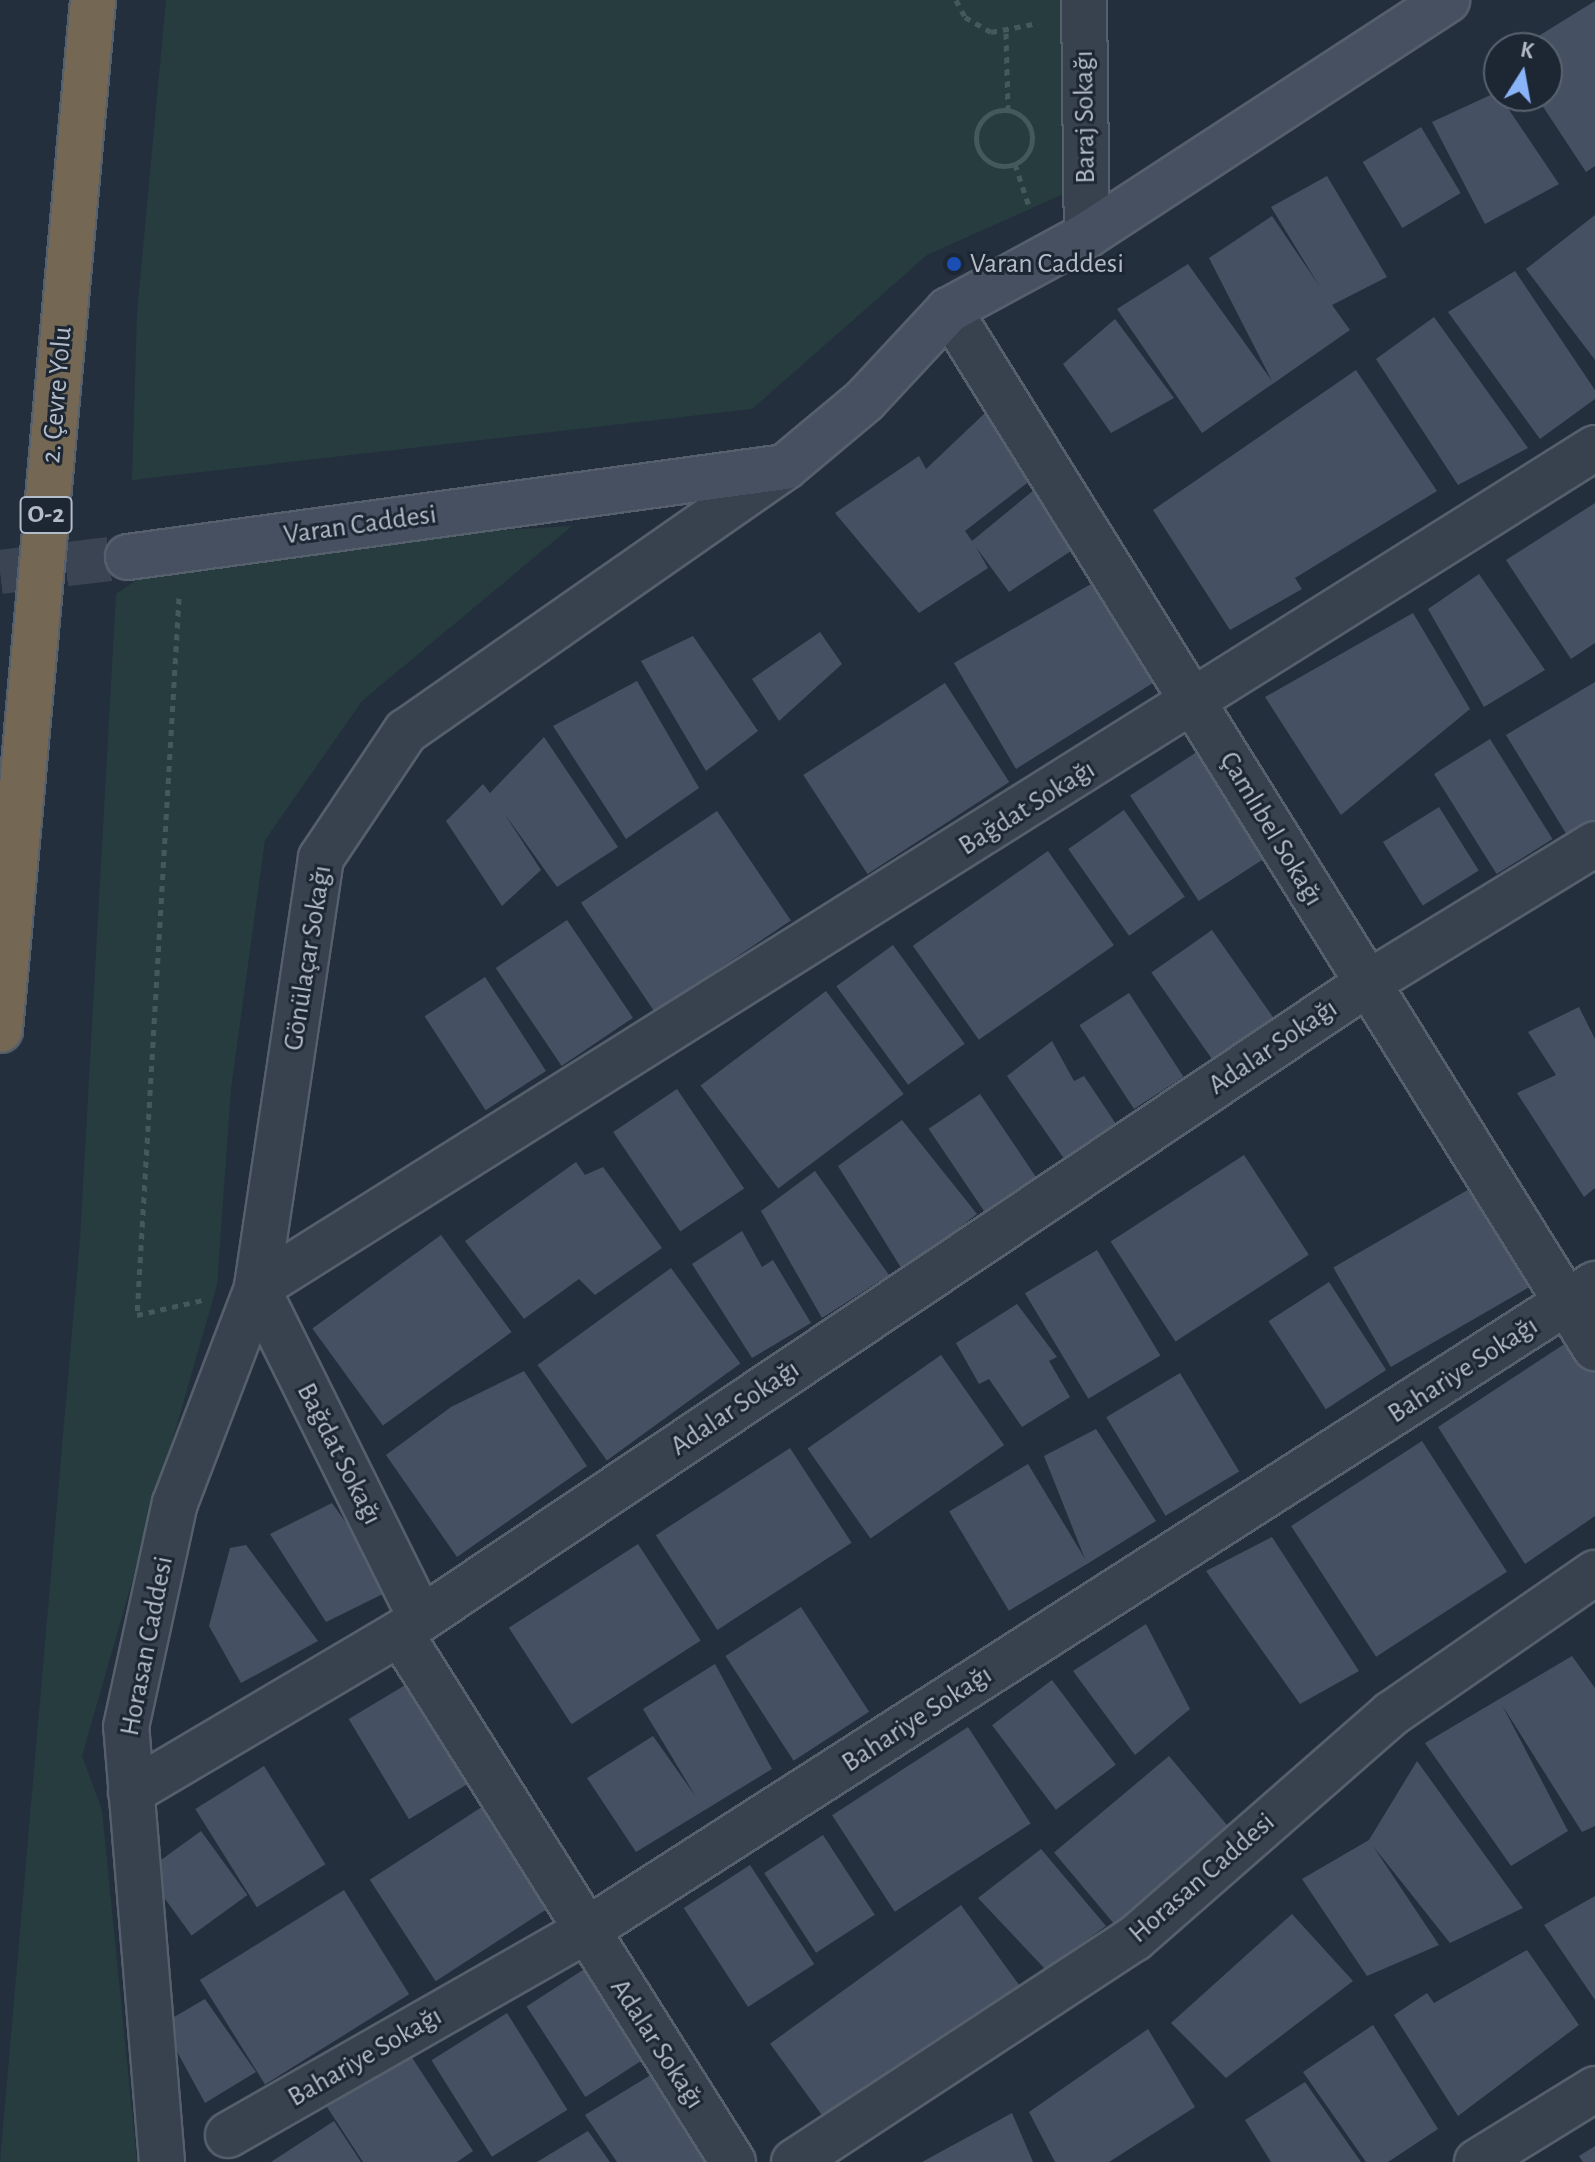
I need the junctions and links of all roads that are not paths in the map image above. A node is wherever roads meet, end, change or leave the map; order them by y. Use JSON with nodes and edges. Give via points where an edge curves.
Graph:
{"nodes":[{"id":1,"x":93,"y":0,"type":"edge"},
{"id":2,"x":1447,"y":0,"type":"edge"},
{"id":3,"x":1066,"y":6,"type":"edge"},
{"id":4,"x":1087,"y":235,"type":"junction"},
{"id":5,"x":949,"y":310,"type":"junction"},
{"id":6,"x":1595,"y":448,"type":"edge"},
{"id":7,"x":785,"y":467,"type":"junction"},
{"id":8,"x":128,"y":557,"type":"tunnel mouth"},
{"id":9,"x":1195,"y":705,"type":"junction"},
{"id":10,"x":1595,"y":844,"type":"edge"},
{"id":11,"x":1365,"y":985,"type":"junction"},
{"id":12,"x":0,"y":1030,"type":"edge"},
{"id":13,"x":257,"y":1288,"type":"junction"},
{"id":14,"x":1579,"y":1295,"type":"edge"},
{"id":15,"x":1595,"y":1348,"type":"edge"},
{"id":16,"x":1595,"y":1573,"type":"edge"},
{"id":17,"x":411,"y":1626,"type":"junction"},
{"id":18,"x":131,"y":1792,"type":"junction"},
{"id":19,"x":584,"y":1932,"type":"junction"},
{"id":20,"x":1595,"y":2089,"type":"edge"},
{"id":21,"x":228,"y":2135,"type":"dead end"},
{"id":22,"x":162,"y":2162,"type":"edge"},
{"id":23,"x":733,"y":2162,"type":"edge"},
{"id":24,"x":794,"y":2162,"type":"edge"},
{"id":25,"x":1477,"y":2162,"type":"edge"}],
"edges":[{"from":1,"to":12,"type":"highway","name":"2. Çevre Yolu","number":"O-2"},
{"from":2,"to":4,"type":"street"},
{"from":3,"to":4,"type":"street","name":"Baraj Sokağı"},
{"from":4,"to":5,"type":"street"},
{"from":5,"to":7,"type":"street","via":[[865,400]]},
{"from":5,"to":9,"type":"street","name":"Çamlıbel Sokağı"},
{"from":6,"to":9,"type":"street","name":"Bağdat Sokağı"},
{"from":7,"to":8,"type":"street","name":"Varan Caddesi"},
{"from":7,"to":13,"type":"street","name":"Gönülaçar Sokağı","via":[[406,731],[321,858]]},
{"from":9,"to":11,"type":"street","name":"Çamlıbel Sokağı"},
{"from":9,"to":13,"type":"street","name":"Bağdat Sokağı"},
{"from":10,"to":11,"type":"street","name":"Adalar Sokağı"},
{"from":11,"to":14,"type":"street","name":"Çamlıbel Sokağı"},
{"from":11,"to":17,"type":"street","name":"Adalar Sokağı"},
{"from":13,"to":17,"type":"street","name":"Bağdat Sokağı"},
{"from":13,"to":18,"type":"street","name":"Horasan Caddesi","via":[[175,1503],[126,1727]]},
{"from":14,"to":15,"type":"street","name":"Çamlıbel Sokağı"},
{"from":14,"to":19,"type":"street","name":"Bahariye Sokağı"},
{"from":16,"to":24,"type":"street","name":"Horasan Caddesi","via":[[1391,1714],[1134,1939]]},
{"from":17,"to":18,"type":"street"},
{"from":17,"to":19,"type":"street","name":"Adalar Sokağı"},
{"from":18,"to":22,"type":"street","name":"Horasan Caddesi"},
{"from":19,"to":21,"type":"street","name":"Bahariye Sokağı"},
{"from":19,"to":23,"type":"street","name":"Adalar Sokağı"},
{"from":20,"to":25,"type":"street"}]}
